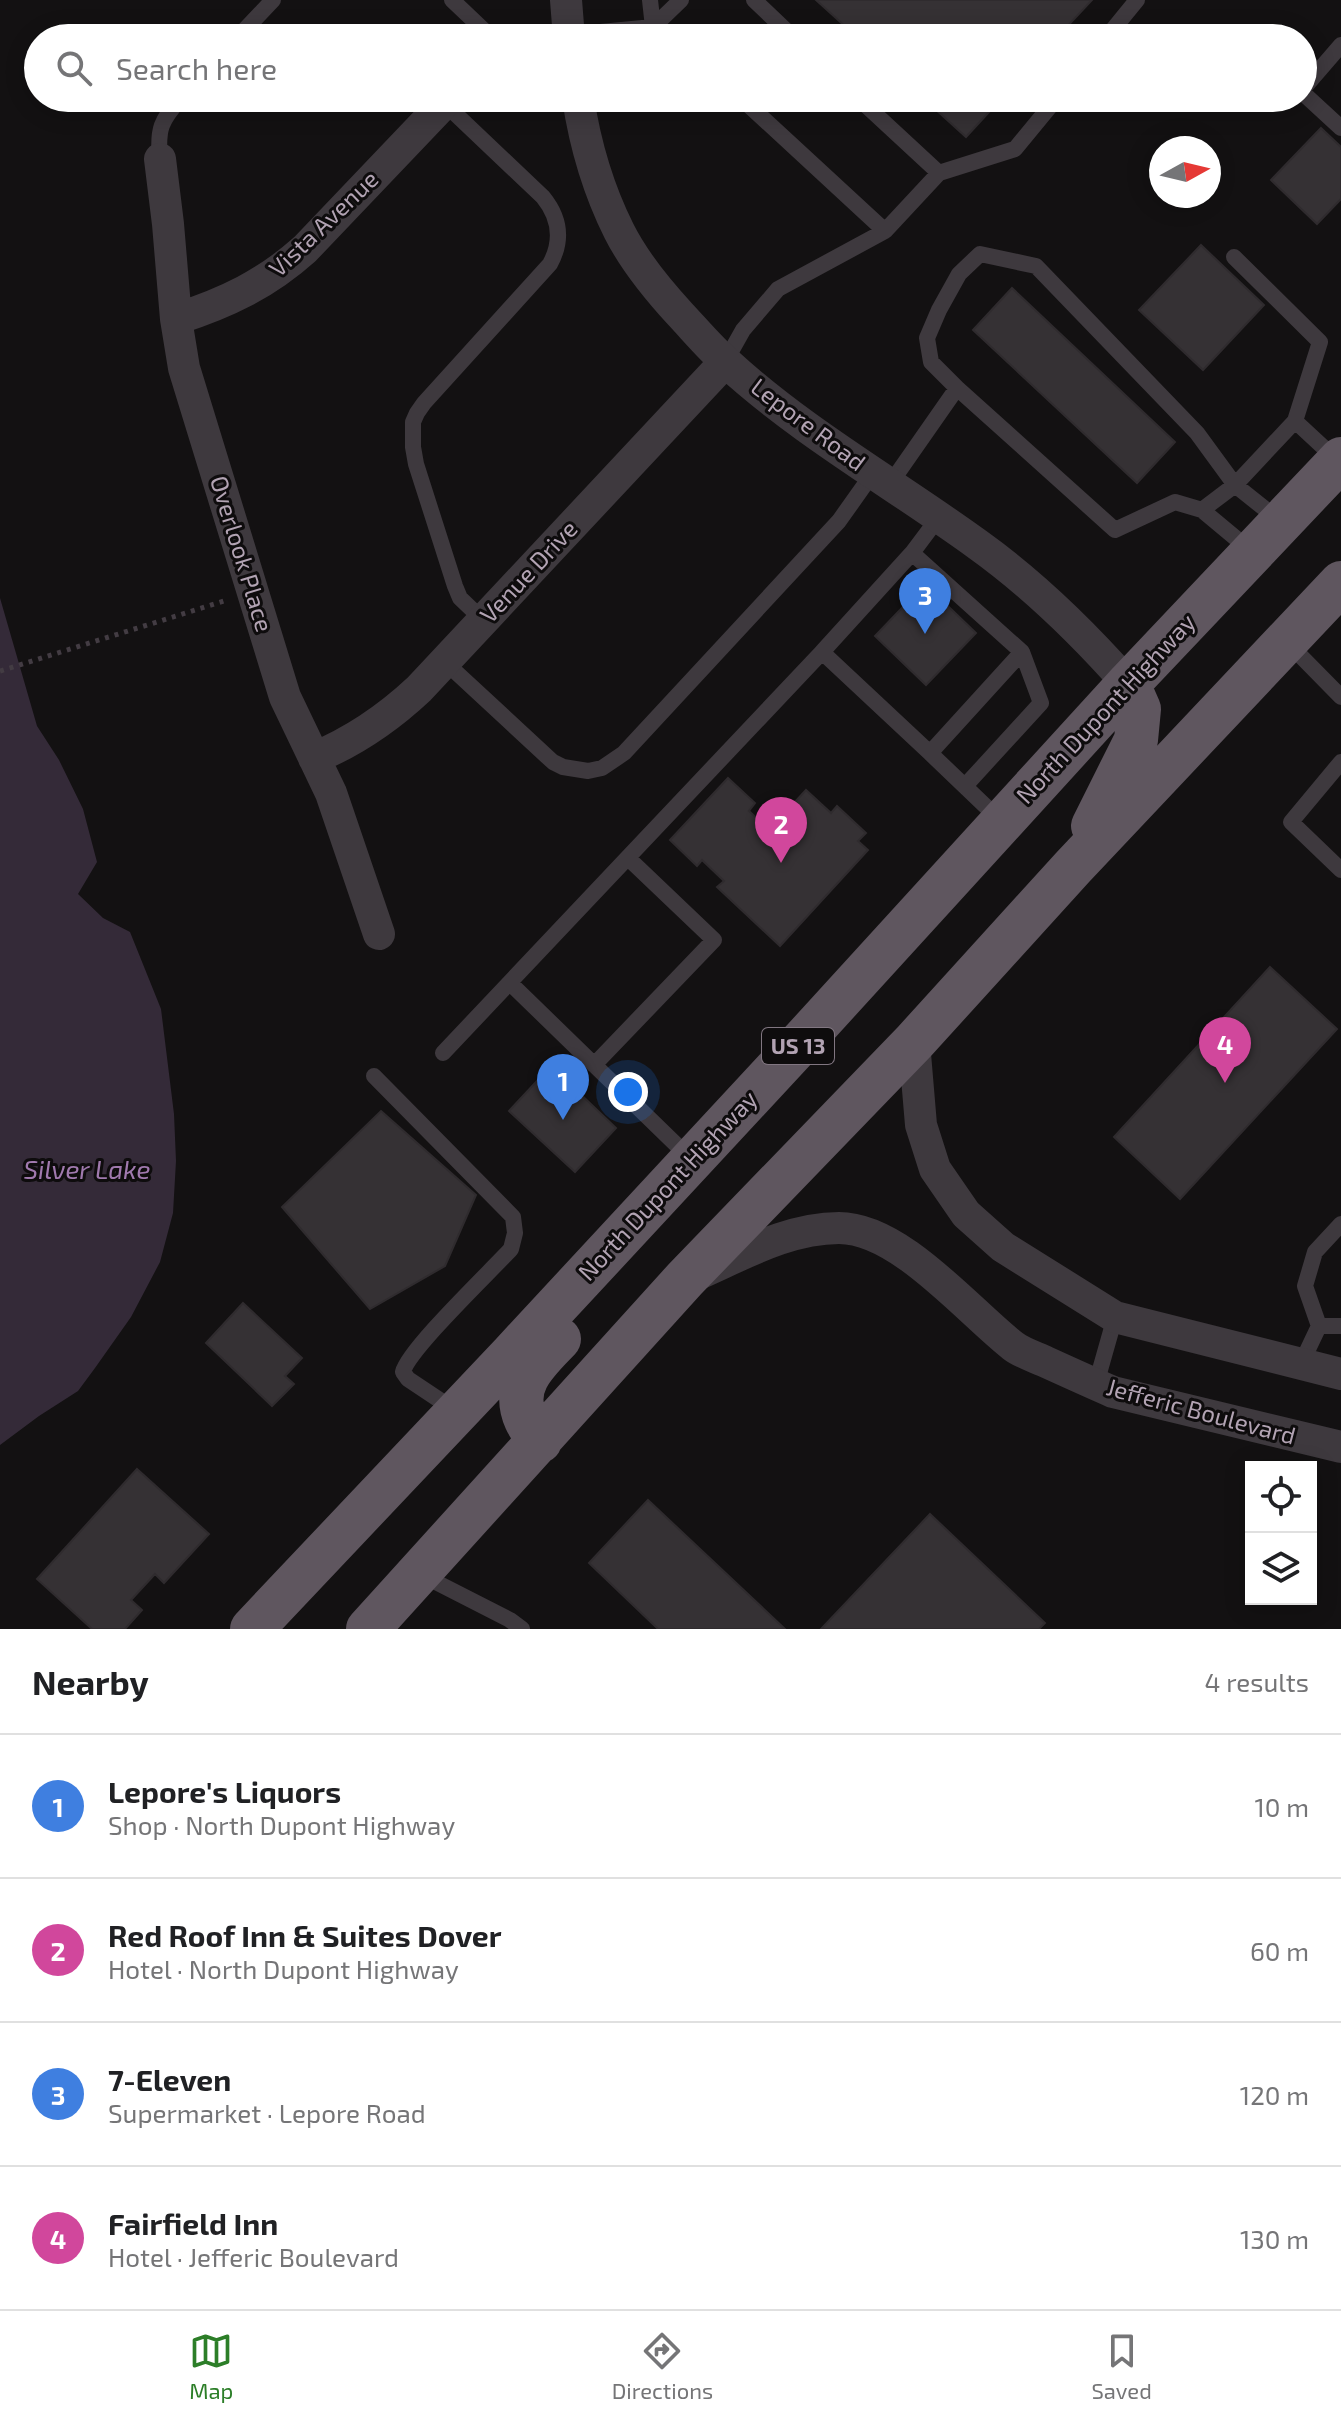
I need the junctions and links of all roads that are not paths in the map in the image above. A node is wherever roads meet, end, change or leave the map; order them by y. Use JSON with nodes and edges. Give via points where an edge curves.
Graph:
{"nodes":[{"id":1,"x":273,"y":0,"type":"edge"},
{"id":2,"x":452,"y":0,"type":"edge"},
{"id":3,"x":566,"y":0,"type":"edge"},
{"id":4,"x":650,"y":0,"type":"edge"},
{"id":5,"x":681,"y":0,"type":"edge"},
{"id":6,"x":754,"y":0,"type":"edge"},
{"id":7,"x":1137,"y":0,"type":"edge"},
{"id":8,"x":250,"y":24,"type":"edge"},
{"id":9,"x":477,"y":24,"type":"edge"},
{"id":10,"x":568,"y":24,"type":"edge"},
{"id":11,"x":653,"y":24,"type":"edge"},
{"id":12,"x":656,"y":24,"type":"edge"},
{"id":13,"x":779,"y":24,"type":"edge"},
{"id":14,"x":1117,"y":24,"type":"edge"},
{"id":15,"x":1341,"y":45,"type":"edge"},
{"id":16,"x":1317,"y":74,"type":"edge"},
{"id":17,"x":1317,"y":105,"type":"edge"},
{"id":18,"x":170,"y":112,"type":"edge"},
{"id":19,"x":436,"y":112,"type":"edge"},
{"id":20,"x":458,"y":112,"type":"edge"},
{"id":21,"x":581,"y":112,"type":"edge"},
{"id":22,"x":756,"y":112,"type":"edge"},
{"id":23,"x":873,"y":112,"type":"edge"},
{"id":24,"x":1045,"y":112,"type":"edge"},
{"id":25,"x":1341,"y":128,"type":"edge"},
{"id":26,"x":160,"y":159,"type":"joint"},
{"id":27,"x":939,"y":173,"type":"junction"},
{"id":28,"x":885,"y":231,"type":"junction"},
{"id":29,"x":1234,"y":257,"type":"dead end"},
{"id":30,"x":176,"y":319,"type":"junction"},
{"id":31,"x":725,"y":362,"type":"junction"},
{"id":32,"x":957,"y":388,"type":"junction"},
{"id":33,"x":1295,"y":421,"type":"junction"},
{"id":34,"x":1340,"y":460,"type":"edge"},
{"id":35,"x":882,"y":479,"type":"junction"},
{"id":36,"x":1235,"y":485,"type":"junction"},
{"id":37,"x":1202,"y":510,"type":"junction"},
{"id":38,"x":939,"y":517,"type":"junction"},
{"id":39,"x":1267,"y":537,"type":"junction"},
{"id":40,"x":912,"y":553,"type":"junction"},
{"id":41,"x":1340,"y":585,"type":"edge"},
{"id":42,"x":484,"y":621,"type":"junction"},
{"id":43,"x":1286,"y":641,"type":"junction"},
{"id":44,"x":822,"y":652,"type":"junction"},
{"id":45,"x":1022,"y":652,"type":"junction"},
{"id":46,"x":445,"y":662,"type":"junction"},
{"id":47,"x":1128,"y":684,"type":"junction"},
{"id":48,"x":1341,"y":697,"type":"edge"},
{"id":49,"x":930,"y":753,"type":"junction"},
{"id":50,"x":314,"y":758,"type":"junction"},
{"id":51,"x":1341,"y":762,"type":"edge"},
{"id":52,"x":965,"y":786,"type":"junction"},
{"id":53,"x":1002,"y":823,"type":"junction"},
{"id":54,"x":628,"y":858,"type":"junction"},
{"id":55,"x":1073,"y":867,"type":"junction"},
{"id":56,"x":1341,"y":870,"type":"edge"},
{"id":57,"x":379,"y":934,"type":"dead end"},
{"id":58,"x":510,"y":983,"type":"junction"},
{"id":59,"x":914,"y":1042,"type":"junction"},
{"id":60,"x":443,"y":1053,"type":"dead end"},
{"id":61,"x":594,"y":1065,"type":"junction"},
{"id":62,"x":374,"y":1076,"type":"dead end"},
{"id":63,"x":692,"y":1161,"type":"junction"},
{"id":64,"x":638,"y":1219,"type":"junction"},
{"id":65,"x":1341,"y":1224,"type":"edge"},
{"id":66,"x":685,"y":1279,"type":"junction"},
{"id":67,"x":1115,"y":1317,"type":"junction"},
{"id":68,"x":1319,"y":1326,"type":"junction"},
{"id":69,"x":1341,"y":1326,"type":"edge"},
{"id":70,"x":1301,"y":1364,"type":"junction"},
{"id":71,"x":1341,"y":1374,"type":"edge"},
{"id":72,"x":1096,"y":1384,"type":"junction"},
{"id":73,"x":457,"y":1412,"type":"junction"},
{"id":74,"x":540,"y":1441,"type":"junction"},
{"id":75,"x":1341,"y":1447,"type":"edge"},
{"id":76,"x":419,"y":1573,"type":"junction"},
{"id":77,"x":252,"y":1629,"type":"edge"},
{"id":78,"x":368,"y":1629,"type":"edge"},
{"id":79,"x":522,"y":1629,"type":"edge"}],
"edges":[{"from":1,"to":8,"type":"lane"},
{"from":2,"to":9,"type":"lane"},
{"from":3,"to":10,"type":"street"},
{"from":4,"to":11,"type":"lane"},
{"from":5,"to":12,"type":"lane"},
{"from":6,"to":13,"type":"lane"},
{"from":7,"to":14,"type":"lane"},
{"from":15,"to":16,"type":"lane"},
{"from":17,"to":25,"type":"lane"},
{"from":18,"to":26,"type":"lane","via":[[161,124]]},
{"from":19,"to":30,"type":"street","name":"Vista Avenue","via":[[280,271]]},
{"from":20,"to":42,"type":"lane","via":[[543,197],[559,231],[550,264],[424,403],[413,422],[416,464],[455,586]]},
{"from":21,"to":31,"type":"street","name":"Lepore Road","via":[[589,154],[620,233],[667,300]]},
{"from":22,"to":28,"type":"lane"},
{"from":23,"to":27,"type":"lane"},
{"from":24,"to":27,"type":"lane","via":[[1015,149]]},
{"from":26,"to":30,"type":"street","name":"Overlook Place"},
{"from":27,"to":28,"type":"lane"},
{"from":28,"to":31,"type":"lane","via":[[778,289],[743,330]]},
{"from":29,"to":33,"type":"lane","via":[[1320,342]]},
{"from":30,"to":50,"type":"street","name":"Overlook Place","via":[[184,368],[285,697]]},
{"from":31,"to":35,"type":"street","name":"Lepore Road"},
{"from":31,"to":42,"type":"street","name":"Venue Drive"},
{"from":32,"to":35,"type":"lane"},
{"from":32,"to":36,"type":"lane","via":[[931,362],[927,338],[959,274],[980,254],[1036,266],[1197,433]]},
{"from":32,"to":37,"type":"lane","via":[[1115,530],[1175,502]]},
{"from":33,"to":34,"type":"lane"},
{"from":33,"to":36,"type":"lane"},
{"from":34,"to":39,"type":"highway","name":"North Dupont Highway","number":"US 13"},
{"from":35,"to":38,"type":"street","name":"Lepore Road"},
{"from":35,"to":46,"type":"lane","via":[[624,753],[602,768],[588,771],[553,762]]},
{"from":36,"to":37,"type":"lane"},
{"from":36,"to":39,"type":"lane"},
{"from":37,"to":39,"type":"lane"},
{"from":38,"to":40,"type":"lane"},
{"from":38,"to":47,"type":"street","name":"Lepore Road","via":[[1057,609]]},
{"from":39,"to":47,"type":"highway","name":"North Dupont Highway","number":"US 13"},
{"from":40,"to":44,"type":"lane"},
{"from":40,"to":45,"type":"lane"},
{"from":41,"to":43,"type":"highway"},
{"from":42,"to":46,"type":"street","name":"Venue Drive"},
{"from":43,"to":48,"type":"lane"},
{"from":43,"to":55,"type":"highway"},
{"from":44,"to":49,"type":"lane"},
{"from":44,"to":54,"type":"lane"},
{"from":45,"to":49,"type":"lane"},
{"from":45,"to":52,"type":"lane","via":[[1041,703]]},
{"from":46,"to":50,"type":"street","name":"Venue Drive","via":[[395,712]]},
{"from":47,"to":53,"type":"highway","name":"North Dupont Highway","number":"US 13"},
{"from":47,"to":55,"type":"highway","via":[[1139,709],[1136,740]]},
{"from":49,"to":52,"type":"lane"},
{"from":50,"to":57,"type":"street","name":"Overlook Place","via":[[341,818]]},
{"from":51,"to":56,"type":"lane","via":[[1291,822]]},
{"from":52,"to":53,"type":"lane"},
{"from":53,"to":63,"type":"highway","name":"North Dupont Highway","number":"US 13"},
{"from":54,"to":58,"type":"lane"},
{"from":54,"to":61,"type":"lane","via":[[714,940]]},
{"from":55,"to":59,"type":"highway"},
{"from":58,"to":60,"type":"lane"},
{"from":58,"to":61,"type":"lane"},
{"from":59,"to":66,"type":"highway"},
{"from":59,"to":67,"type":"street","via":[[921,1125],[935,1169],[966,1214],[1003,1247]]},
{"from":61,"to":63,"type":"lane"},
{"from":62,"to":73,"type":"lane","via":[[513,1217],[511,1249],[404,1365],[408,1379]]},
{"from":63,"to":64,"type":"highway","name":"North Dupont Highway","number":"US 13"},
{"from":64,"to":73,"type":"highway","name":"North Dupont Highway","number":"US 13"},
{"from":64,"to":74,"type":"highway","via":[[619,1276],[527,1373],[521,1400],[525,1419]]},
{"from":65,"to":68,"type":"lane","via":[[1315,1252],[1305,1286]]},
{"from":66,"to":72,"type":"street","name":"Jefferic Boulevard","via":[[798,1232],[863,1232],[897,1248],[942,1282],[1015,1347]]},
{"from":66,"to":74,"type":"highway"},
{"from":67,"to":70,"type":"street"},
{"from":67,"to":72,"type":"lane"},
{"from":68,"to":69,"type":"lane"},
{"from":68,"to":70,"type":"lane"},
{"from":70,"to":71,"type":"street"},
{"from":72,"to":75,"type":"street","name":"Jefferic Boulevard"},
{"from":73,"to":77,"type":"highway","name":"North Dupont Highway","number":"US 13"},
{"from":74,"to":76,"type":"highway"},
{"from":76,"to":78,"type":"highway"},
{"from":76,"to":79,"type":"lane"}]}
